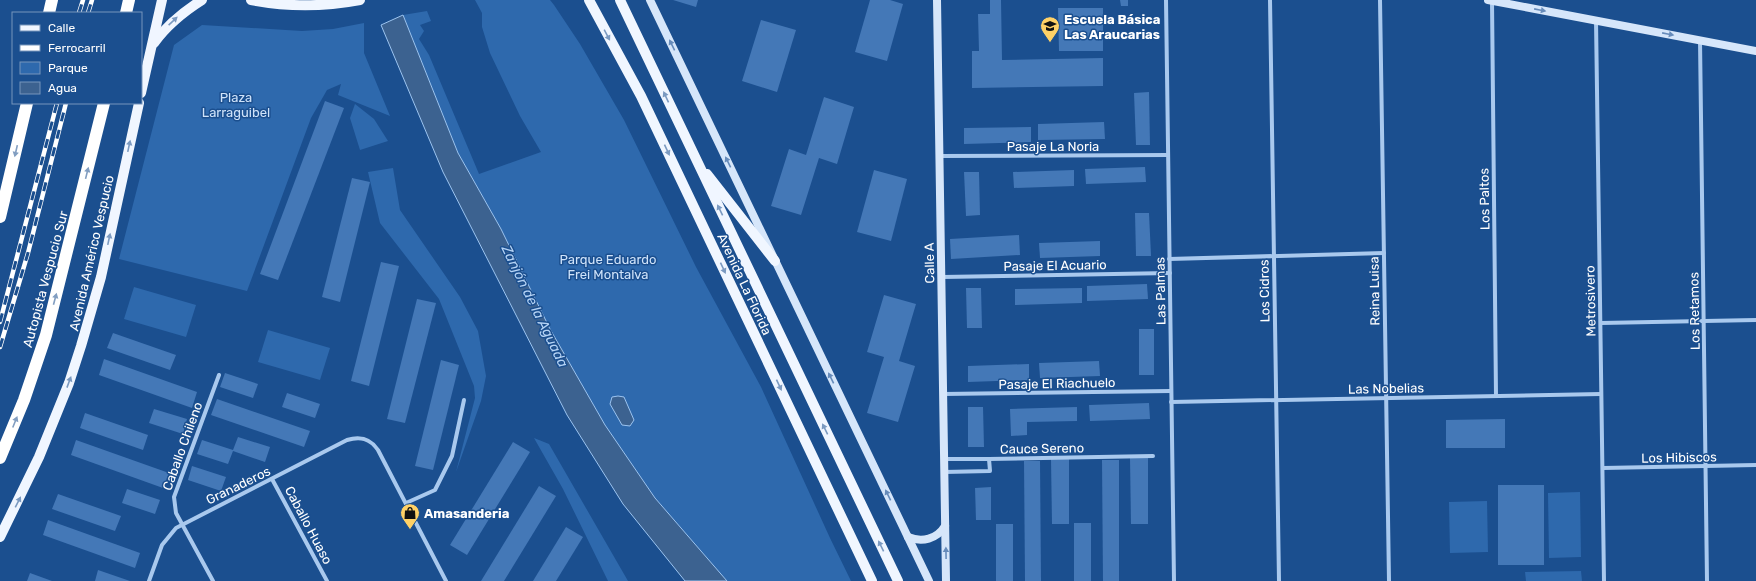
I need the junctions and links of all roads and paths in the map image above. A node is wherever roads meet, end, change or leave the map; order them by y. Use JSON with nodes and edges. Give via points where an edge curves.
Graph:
{"nodes":[{"id":1,"x":52,"y":0,"type":"edge"},
{"id":2,"x":129,"y":0,"type":"edge"},
{"id":3,"x":162,"y":0,"type":"edge"},
{"id":4,"x":202,"y":0,"type":"edge"},
{"id":5,"x":251,"y":0,"type":"edge"},
{"id":6,"x":360,"y":0,"type":"edge"},
{"id":7,"x":590,"y":0,"type":"edge"},
{"id":8,"x":620,"y":0,"type":"edge"},
{"id":9,"x":650,"y":0,"type":"edge"},
{"id":10,"x":937,"y":0,"type":"edge"},
{"id":11,"x":1166,"y":0,"type":"edge"},
{"id":12,"x":1270,"y":0,"type":"edge"},
{"id":13,"x":1380,"y":0,"type":"edge"},
{"id":14,"x":1490,"y":0,"type":"edge"},
{"id":15,"x":49,"y":12,"type":"edge"},
{"id":16,"x":126,"y":12,"type":"edge"},
{"id":17,"x":1596,"y":20,"type":"junction"},
{"id":18,"x":1700,"y":40,"type":"junction"},
{"id":19,"x":151,"y":48,"type":"junction"},
{"id":20,"x":1756,"y":51,"type":"edge"},
{"id":21,"x":142,"y":88,"type":"edge"},
{"id":22,"x":27,"y":104,"type":"edge"},
{"id":23,"x":104,"y":104,"type":"edge"},
{"id":24,"x":139,"y":104,"type":"edge"},
{"id":25,"x":1168,"y":155,"type":"junction"},
{"id":26,"x":939,"y":156,"type":"junction"},
{"id":27,"x":695,"y":158,"type":"junction"},
{"id":28,"x":0,"y":217,"type":"edge"},
{"id":29,"x":1384,"y":253,"type":"junction"},
{"id":30,"x":1273,"y":255,"type":"junction"},
{"id":31,"x":1169,"y":259,"type":"junction"},
{"id":32,"x":775,"y":261,"type":"junction"},
{"id":33,"x":1170,"y":273,"type":"junction"},
{"id":34,"x":941,"y":277,"type":"junction"},
{"id":35,"x":1756,"y":320,"type":"edge"},
{"id":36,"x":1704,"y":321,"type":"junction"},
{"id":37,"x":1601,"y":323,"type":"junction"},
{"id":38,"x":219,"y":374,"type":"dead end"},
{"id":39,"x":1171,"y":391,"type":"junction"},
{"id":40,"x":943,"y":394,"type":"junction"},
{"id":41,"x":1602,"y":394,"type":"junction"},
{"id":42,"x":1496,"y":396,"type":"junction"},
{"id":43,"x":1386,"y":398,"type":"junction"},
{"id":44,"x":464,"y":400,"type":"dead end"},
{"id":45,"x":1276,"y":400,"type":"junction"},
{"id":46,"x":1171,"y":402,"type":"junction"},
{"id":47,"x":1153,"y":456,"type":"dead end"},
{"id":48,"x":0,"y":458,"type":"edge"},
{"id":49,"x":944,"y":459,"type":"junction"},
{"id":50,"x":989,"y":459,"type":"junction"},
{"id":51,"x":1756,"y":465,"type":"edge"},
{"id":52,"x":1706,"y":466,"type":"junction"},
{"id":53,"x":1603,"y":468,"type":"junction"},
{"id":54,"x":944,"y":472,"type":"junction"},
{"id":55,"x":272,"y":479,"type":"junction"},
{"id":56,"x":406,"y":504,"type":"junction"},
{"id":57,"x":182,"y":524,"type":"junction"},
{"id":58,"x":945,"y":526,"type":"junction"},
{"id":59,"x":0,"y":537,"type":"edge"},
{"id":60,"x":908,"y":537,"type":"junction"},
{"id":61,"x":148,"y":581,"type":"edge"},
{"id":62,"x":213,"y":581,"type":"edge"},
{"id":63,"x":327,"y":581,"type":"edge"},
{"id":64,"x":446,"y":581,"type":"edge"},
{"id":65,"x":872,"y":581,"type":"edge"},
{"id":66,"x":898,"y":581,"type":"edge"},
{"id":67,"x":929,"y":581,"type":"edge"},
{"id":68,"x":946,"y":581,"type":"edge"},
{"id":69,"x":1174,"y":581,"type":"edge"},
{"id":70,"x":1279,"y":581,"type":"edge"},
{"id":71,"x":1389,"y":581,"type":"edge"},
{"id":72,"x":1604,"y":581,"type":"edge"},
{"id":73,"x":1707,"y":581,"type":"edge"}],
"edges":[{"from":1,"to":15,"type":"highway"},
{"from":2,"to":16,"type":"highway"},
{"from":3,"to":19,"type":"main road"},
{"from":19,"to":4,"type":"main road","one_way":true,"via":[[169,24]]},
{"from":5,"to":6,"type":"main road","via":[[271,4],[314,6]]},
{"from":7,"to":65,"type":"main road","name":"Avenida La Florida","one_way":true,"via":[[647,108]]},
{"from":27,"to":8,"type":"main road","name":"Avenida La Florida","one_way":true},
{"from":32,"to":9,"type":"street","one_way":true},
{"from":10,"to":26,"type":"street","name":"Calle A"},
{"from":11,"to":25,"type":"street","name":"Las Palmas"},
{"from":12,"to":30,"type":"street","name":"Los Cidros"},
{"from":13,"to":29,"type":"street","name":"Reina Luisa"},
{"from":14,"to":17,"type":"street","one_way":true},
{"from":14,"to":42,"type":"street","name":"Los Paltos"},
{"from":17,"to":18,"type":"street","one_way":true},
{"from":17,"to":37,"type":"street","name":"Metrosivero"},
{"from":18,"to":20,"type":"street"},
{"from":18,"to":36,"type":"street","name":"Los Retamos"},
{"from":19,"to":21,"type":"main road"},
{"from":22,"to":28,"type":"highway","one_way":true},
{"from":48,"to":23,"type":"highway","name":"Autopista Vespucio Sur","one_way":true,"via":[[24,400],[46,335]]},
{"from":59,"to":24,"type":"main road","name":"Avenida Américo Vespucio","one_way":true,"via":[[39,457],[81,346],[101,277]]},
{"from":25,"to":26,"type":"street","name":"Pasaje La Noria"},
{"from":25,"to":31,"type":"street","name":"Las Palmas"},
{"from":26,"to":34,"type":"street","name":"Calle A"},
{"from":27,"to":32,"type":"main road"},
{"from":66,"to":27,"type":"main road","name":"Avenida La Florida","one_way":true},
{"from":29,"to":30,"type":"street"},
{"from":29,"to":43,"type":"street","name":"Reina Luisa"},
{"from":30,"to":31,"type":"street"},
{"from":30,"to":45,"type":"street","name":"Los Cidros"},
{"from":31,"to":33,"type":"street","name":"Las Palmas"},
{"from":60,"to":32,"type":"street","one_way":true},
{"from":33,"to":34,"type":"street","name":"Pasaje El Acuario"},
{"from":33,"to":39,"type":"street","name":"Las Palmas"},
{"from":34,"to":40,"type":"street","name":"Calle A"},
{"from":35,"to":36,"type":"street"},
{"from":36,"to":37,"type":"street"},
{"from":36,"to":52,"type":"street","name":"Los Retamos"},
{"from":37,"to":41,"type":"street","name":"Metrosivero"},
{"from":38,"to":57,"type":"street","name":"Caballo Chileno","via":[[174,497],[176,513]]},
{"from":39,"to":40,"type":"street","name":"Pasaje El Riachuelo"},
{"from":39,"to":46,"type":"street","name":"Las Palmas"},
{"from":40,"to":49,"type":"street","name":"Calle A"},
{"from":41,"to":42,"type":"street","name":"Las Nobelias"},
{"from":41,"to":53,"type":"street","name":"Metrosivero"},
{"from":42,"to":43,"type":"street","name":"Las Nobelias"},
{"from":43,"to":45,"type":"street","name":"Las Nobelias"},
{"from":43,"to":71,"type":"street","name":"Reina Luisa"},
{"from":44,"to":56,"type":"street","via":[[452,456],[435,490]]},
{"from":45,"to":46,"type":"street","name":"Las Nobelias"},
{"from":45,"to":70,"type":"street","name":"Los Cidros"},
{"from":46,"to":69,"type":"street","name":"Las Palmas"},
{"from":47,"to":50,"type":"street","name":"Cauce Sereno"},
{"from":49,"to":50,"type":"street"},
{"from":49,"to":54,"type":"street","name":"Calle A"},
{"from":50,"to":54,"type":"street","name":"Cauce Sereno","via":[[990,471]]},
{"from":51,"to":52,"type":"street","name":"Los Hibiscos"},
{"from":52,"to":53,"type":"street","name":"Los Hibiscos"},
{"from":52,"to":73,"type":"street","name":"Los Retamos"},
{"from":53,"to":72,"type":"street","name":"Metrosivero"},
{"from":54,"to":58,"type":"street","name":"Calle A"},
{"from":55,"to":56,"type":"street","name":"Granaderos","via":[[346,440],[364,438],[373,443],[378,450]]},
{"from":55,"to":57,"type":"street","name":"Granaderos"},
{"from":55,"to":63,"type":"street","name":"Caballo Huaso"},
{"from":56,"to":64,"type":"street"},
{"from":57,"to":61,"type":"street","name":"Granaderos","via":[[170,533],[162,544]]},
{"from":57,"to":62,"type":"street","name":"Caballo Chileno"},
{"from":58,"to":60,"type":"street","via":[[936,535],[926,539],[916,540]]},
{"from":68,"to":58,"type":"street","name":"Calle A","one_way":true},
{"from":60,"to":67,"type":"street"}]}
